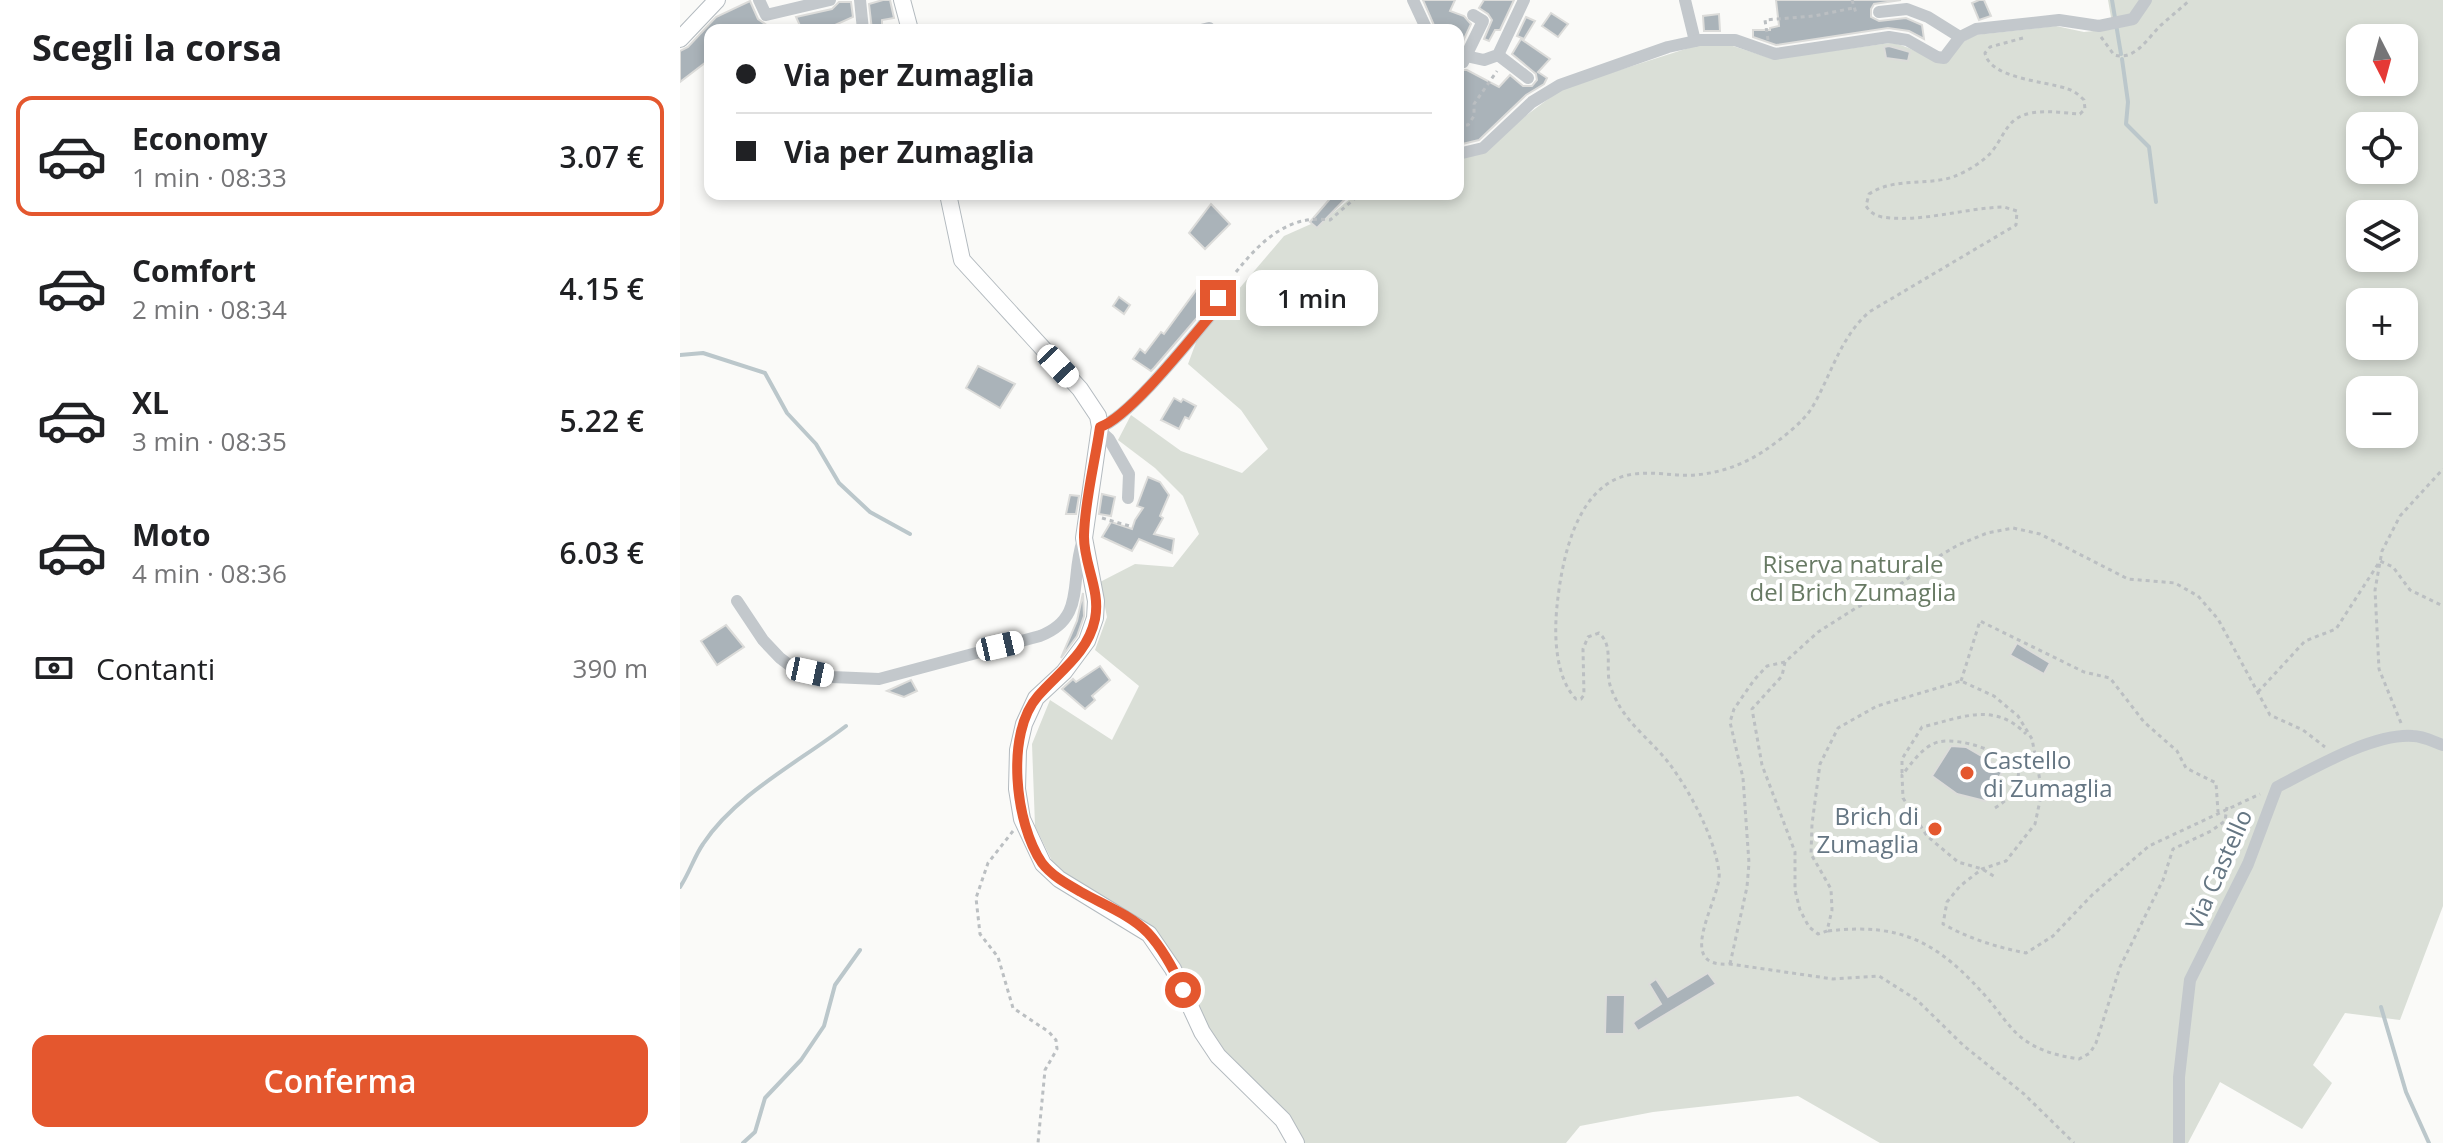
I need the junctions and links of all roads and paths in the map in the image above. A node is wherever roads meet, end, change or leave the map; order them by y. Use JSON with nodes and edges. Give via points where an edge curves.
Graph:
{"nodes":[{"id":1,"x":717,"y":0,"type":"edge"},
{"id":2,"x":759,"y":0,"type":"edge"},
{"id":3,"x":830,"y":0,"type":"edge"},
{"id":4,"x":860,"y":0,"type":"edge"},
{"id":5,"x":902,"y":0,"type":"edge"},
{"id":6,"x":1413,"y":0,"type":"edge"},
{"id":7,"x":1524,"y":0,"type":"edge"},
{"id":8,"x":1685,"y":0,"type":"edge"},
{"id":9,"x":1852,"y":0,"type":"edge"},
{"id":10,"x":2146,"y":0,"type":"edge"},
{"id":11,"x":2190,"y":0,"type":"edge"},
{"id":12,"x":1879,"y":12,"type":"dead end"},
{"id":13,"x":1473,"y":15,"type":"dead end"},
{"id":14,"x":862,"y":24,"type":"edge"},
{"id":15,"x":908,"y":24,"type":"edge"},
{"id":16,"x":1424,"y":24,"type":"edge"},
{"id":17,"x":2095,"y":26,"type":"junction"},
{"id":18,"x":1960,"y":37,"type":"junction"},
{"id":19,"x":2027,"y":37,"type":"dead end"},
{"id":20,"x":680,"y":39,"type":"edge"},
{"id":21,"x":1695,"y":41,"type":"junction"},
{"id":22,"x":1769,"y":52,"type":"junction"},
{"id":23,"x":1464,"y":55,"type":"edge"},
{"id":24,"x":1498,"y":55,"type":"junction"},
{"id":25,"x":1464,"y":59,"type":"edge"},
{"id":26,"x":1528,"y":78,"type":"dead end"},
{"id":27,"x":1488,"y":82,"type":"dead end"},
{"id":28,"x":1464,"y":125,"type":"edge"},
{"id":29,"x":1464,"y":153,"type":"edge"},
{"id":30,"x":949,"y":200,"type":"edge"},
{"id":31,"x":1353,"y":200,"type":"edge"},
{"id":32,"x":1229,"y":282,"type":"joint"},
{"id":33,"x":1100,"y":428,"type":"junction"},
{"id":34,"x":2443,"y":469,"type":"edge"},
{"id":35,"x":1128,"y":498,"type":"dead end"},
{"id":36,"x":1086,"y":516,"type":"junction"},
{"id":37,"x":1133,"y":527,"type":"dead end"},
{"id":38,"x":1084,"y":536,"type":"junction"},
{"id":39,"x":2380,"y":561,"type":"junction"},
{"id":40,"x":737,"y":601,"type":"dead end"},
{"id":41,"x":2443,"y":606,"type":"edge"},
{"id":42,"x":1785,"y":662,"type":"junction"},
{"id":43,"x":1961,"y":681,"type":"junction"},
{"id":44,"x":2258,"y":692,"type":"junction"},
{"id":45,"x":2406,"y":736,"type":"junction"},
{"id":46,"x":2032,"y":739,"type":"junction"},
{"id":47,"x":2443,"y":745,"type":"edge"},
{"id":48,"x":2338,"y":756,"type":"junction"},
{"id":49,"x":1902,"y":775,"type":"junction"},
{"id":50,"x":2277,"y":787,"type":"junction"},
{"id":51,"x":2227,"y":807,"type":"junction"},
{"id":52,"x":1995,"y":808,"type":"dead end"},
{"id":53,"x":2218,"y":812,"type":"junction"},
{"id":54,"x":1022,"y":819,"type":"junction"},
{"id":55,"x":1982,"y":869,"type":"junction"},
{"id":56,"x":1997,"y":878,"type":"dead end"},
{"id":57,"x":1827,"y":931,"type":"junction"},
{"id":58,"x":1730,"y":964,"type":"junction"},
{"id":59,"x":1038,"y":1143,"type":"edge"},
{"id":60,"x":1296,"y":1143,"type":"edge"},
{"id":61,"x":2074,"y":1143,"type":"edge"},
{"id":62,"x":2179,"y":1143,"type":"edge"}],
"edges":[{"from":1,"to":20,"type":"street"},
{"from":2,"to":3,"type":"street","via":[[766,15]]},
{"from":4,"to":14,"type":"street"},
{"from":5,"to":15,"type":"street"},
{"from":6,"to":16,"type":"street"},
{"from":7,"to":24,"type":"street"},
{"from":8,"to":21,"type":"street"},
{"from":9,"to":22,"type":"path","via":[[1854,11],[1765,20]]},
{"from":10,"to":17,"type":"street","via":[[2133,19]]},
{"from":11,"to":17,"type":"path","via":[[2139,50],[2124,56],[2114,55]]},
{"from":12,"to":18,"type":"street","via":[[1907,9]]},
{"from":13,"to":23,"type":"street","via":[[1483,21]]},
{"from":17,"to":18,"type":"street","via":[[2059,20],[1976,29]]},
{"from":18,"to":22,"type":"street","via":[[1944,58],[1889,37]]},
{"from":19,"to":58,"type":"path","via":[[1990,47],[1986,59],[2007,74],[2072,90],[2084,100],[2085,109],[2080,114],[2043,111],[2018,117],[1974,166],[1953,177],[1883,185],[1869,194],[1866,206],[1882,217],[2004,207],[2017,211],[2016,225],[1869,312],[1844,341],[1812,409],[1764,451],[1728,470],[1703,475],[1637,473],[1606,484],[1586,505],[1563,561],[1555,626],[1569,691],[1576,699],[1584,695],[1583,649],[1588,637],[1599,633],[1608,647],[1610,684],[1620,707],[1667,760],[1710,839],[1720,877],[1700,938],[1709,960]]},
{"from":21,"to":22,"type":"street","via":[[1735,40]]},
{"from":21,"to":29,"type":"street","via":[[1560,85],[1532,102],[1483,148]]},
{"from":24,"to":25,"type":"street"},
{"from":24,"to":26,"type":"street"},
{"from":27,"to":28,"type":"path","via":[[1474,104],[1474,116]]},
{"from":30,"to":33,"type":"street","via":[[962,260],[1080,389]]},
{"from":31,"to":32,"type":"path","via":[[1330,220],[1289,225],[1257,245]]},
{"from":32,"to":33,"type":"street","via":[[1216,309],[1172,361]]},
{"from":33,"to":35,"type":"street","via":[[1129,474]]},
{"from":33,"to":36,"type":"street"},
{"from":34,"to":39,"type":"path","via":[[2400,516]]},
{"from":36,"to":37,"type":"path"},
{"from":36,"to":38,"type":"street"},
{"from":38,"to":40,"type":"street","via":[[1070,614],[1058,628],[879,679],[832,677],[792,667],[771,651]]},
{"from":38,"to":54,"type":"street","via":[[1095,618],[1087,641],[1036,698],[1024,724],[1018,750]]},
{"from":39,"to":41,"type":"path","via":[[2393,567],[2410,590]]},
{"from":39,"to":44,"type":"path","via":[[2336,629],[2305,641]]},
{"from":39,"to":45,"type":"path","via":[[2375,590],[2379,669]]},
{"from":42,"to":44,"type":"path","via":[[1818,632],[1890,592],[1958,545],[2013,528],[2040,534],[2128,579],[2175,583],[2198,596],[2218,619]]},
{"from":42,"to":57,"type":"path","via":[[1782,676],[1752,709],[1762,765],[1795,852],[1800,910],[1809,927],[1818,934]]},
{"from":42,"to":58,"type":"path","via":[[1767,666],[1754,680],[1730,722],[1743,778],[1749,863]]},
{"from":43,"to":46,"type":"path","via":[[1994,696],[2018,716]]},
{"from":43,"to":53,"type":"path","via":[[1980,621],[2084,672],[2110,678],[2144,722],[2177,751],[2186,768],[2216,783]]},
{"from":43,"to":57,"type":"path","via":[[1877,706],[1838,728],[1820,764],[1812,824],[1811,854],[1831,889]]},
{"from":44,"to":48,"type":"path","via":[[2270,715],[2303,730]]},
{"from":45,"to":47,"type":"street"},
{"from":45,"to":48,"type":"street","name":"Via Castello"},
{"from":46,"to":49,"type":"path","via":[[2015,722],[1984,712],[1922,727],[1902,759]]},
{"from":46,"to":55,"type":"path","via":[[2042,791],[2035,824],[2006,861]]},
{"from":48,"to":50,"type":"street","name":"Via Castello"},
{"from":49,"to":52,"type":"path","via":[[1938,742],[1969,743],[2019,770],[2009,799]]},
{"from":49,"to":55,"type":"path","via":[[1903,798],[1927,836],[1958,862]]},
{"from":50,"to":51,"type":"path"},
{"from":50,"to":62,"type":"street","name":"Via Castello","via":[[2248,864],[2190,980],[2179,1077]]},
{"from":51,"to":53,"type":"path"},
{"from":51,"to":57,"type":"path","via":[[2225,821],[2173,849],[2120,967],[2096,1043],[2079,1059],[2023,1040],[1968,977],[1910,936],[1882,929]]},
{"from":53,"to":55,"type":"path","via":[[2149,846],[2053,936],[2026,953],[1994,947],[1943,924],[1947,902]]},
{"from":54,"to":59,"type":"path","via":[[988,863],[976,898],[980,934],[998,957],[1013,1008],[1056,1040],[1057,1049],[1045,1070]]},
{"from":54,"to":60,"type":"street","via":[[1043,864],[1059,879],[1149,934],[1218,1056],[1283,1120]]},
{"from":55,"to":56,"type":"path"},
{"from":58,"to":61,"type":"path","via":[[1833,979],[1879,976],[1917,1000]]}]}
